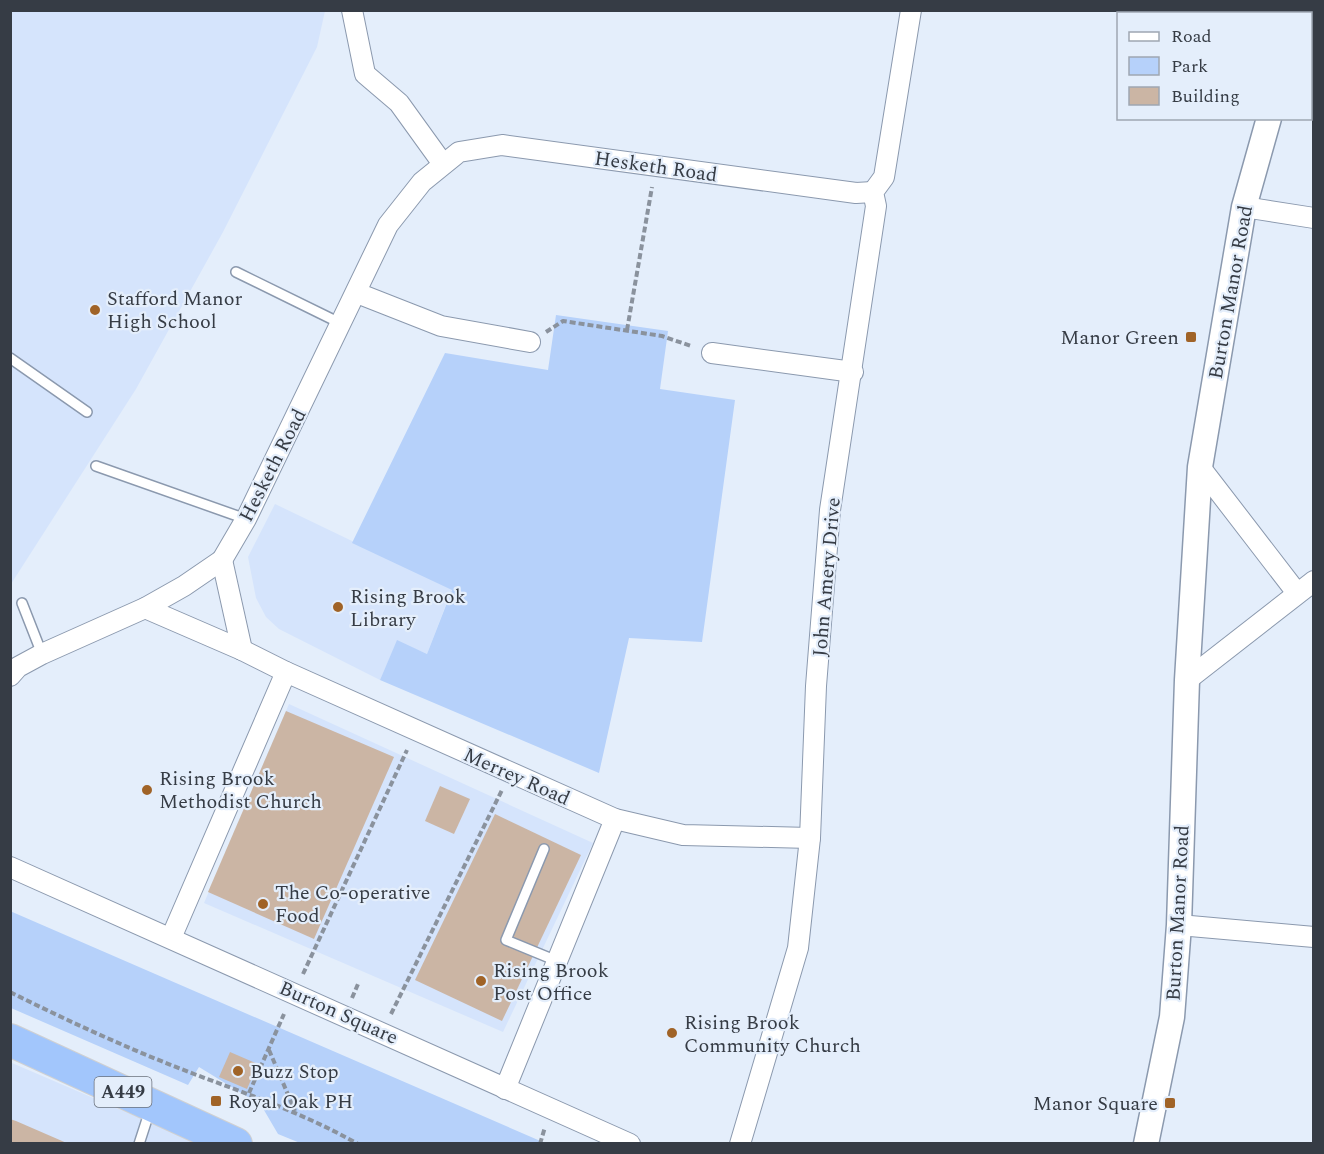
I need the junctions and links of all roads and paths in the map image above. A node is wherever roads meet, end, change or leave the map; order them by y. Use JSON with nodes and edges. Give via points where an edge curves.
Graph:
{"nodes":[{"id":1,"x":352,"y":10,"type":"edge"},
{"id":2,"x":911,"y":10,"type":"edge"},
{"id":3,"x":1268,"y":120,"type":"edge"},
{"id":4,"x":442,"y":164,"type":"junction"},
{"id":5,"x":656,"y":166,"type":"junction"},
{"id":6,"x":873,"y":192,"type":"junction"},
{"id":7,"x":1244,"y":207,"type":"junction"},
{"id":8,"x":1314,"y":218,"type":"edge"},
{"id":9,"x":236,"y":272,"type":"dead end"},
{"id":10,"x":357,"y":292,"type":"junction"},
{"id":11,"x":342,"y":324,"type":"junction"},
{"id":12,"x":627,"y":330,"type":"junction"},
{"id":13,"x":530,"y":342,"type":"joint"},
{"id":14,"x":712,"y":353,"type":"joint"},
{"id":15,"x":10,"y":358,"type":"edge"},
{"id":16,"x":853,"y":372,"type":"junction"},
{"id":17,"x":87,"y":412,"type":"dead end"},
{"id":18,"x":96,"y":466,"type":"dead end"},
{"id":19,"x":1200,"y":467,"type":"junction"},
{"id":20,"x":246,"y":519,"type":"junction"},
{"id":21,"x":222,"y":560,"type":"junction"},
{"id":22,"x":1314,"y":581,"type":"edge"},
{"id":23,"x":1297,"y":593,"type":"junction"},
{"id":24,"x":22,"y":603,"type":"dead end"},
{"id":25,"x":144,"y":608,"type":"junction"},
{"id":26,"x":242,"y":650,"type":"junction"},
{"id":27,"x":42,"y":654,"type":"junction"},
{"id":28,"x":286,"y":672,"type":"junction"},
{"id":29,"x":10,"y":676,"type":"edge"},
{"id":30,"x":1187,"y":680,"type":"junction"},
{"id":31,"x":416,"y":730,"type":"junction"},
{"id":32,"x":511,"y":773,"type":"junction"},
{"id":33,"x":615,"y":819,"type":"junction"},
{"id":34,"x":810,"y":838,"type":"junction"},
{"id":35,"x":544,"y":849,"type":"dead end"},
{"id":36,"x":10,"y":867,"type":"edge"},
{"id":37,"x":1179,"y":925,"type":"junction"},
{"id":38,"x":1314,"y":937,"type":"edge"},
{"id":39,"x":171,"y":938,"type":"junction"},
{"id":40,"x":557,"y":961,"type":"junction"},
{"id":41,"x":10,"y":992,"type":"edge"},
{"id":42,"x":294,"y":992,"type":"junction"},
{"id":43,"x":383,"y":1031,"type":"junction"},
{"id":44,"x":10,"y":1040,"type":"edge"},
{"id":45,"x":269,"y":1050,"type":"junction"},
{"id":46,"x":505,"y":1089,"type":"junction"},
{"id":47,"x":249,"y":1093,"type":"junction"},
{"id":48,"x":151,"y":1104,"type":"junction"},
{"id":49,"x":295,"y":1112,"type":"junction"},
{"id":50,"x":138,"y":1143,"type":"edge"},
{"id":51,"x":236,"y":1143,"type":"edge"},
{"id":52,"x":358,"y":1143,"type":"edge"},
{"id":53,"x":630,"y":1143,"type":"edge"},
{"id":54,"x":740,"y":1143,"type":"edge"},
{"id":55,"x":1146,"y":1143,"type":"edge"}],
"edges":[{"from":1,"to":4,"type":"street","via":[[365,74],[399,103]]},
{"from":2,"to":6,"type":"street","name":"John Amery Drive","via":[[884,177]]},
{"from":3,"to":7,"type":"street","name":"Burton Manor Road"},
{"from":4,"to":5,"type":"street","name":"Hesketh Road","via":[[459,152],[502,145]]},
{"from":4,"to":10,"type":"street","name":"Hesketh Road","via":[[422,182],[388,225]]},
{"from":5,"to":6,"type":"street","name":"Hesketh Road","via":[[856,193]]},
{"from":5,"to":12,"type":"path"},
{"from":6,"to":16,"type":"street","name":"John Amery Drive","via":[[876,206]]},
{"from":7,"to":8,"type":"street"},
{"from":7,"to":19,"type":"street","name":"Burton Manor Road"},
{"from":9,"to":11,"type":"lane"},
{"from":10,"to":11,"type":"street","name":"Hesketh Road"},
{"from":10,"to":13,"type":"street","via":[[441,326]]},
{"from":11,"to":20,"type":"street","name":"Hesketh Road"},
{"from":12,"to":13,"type":"path","via":[[563,321]]},
{"from":12,"to":14,"type":"path","via":[[662,336]]},
{"from":14,"to":16,"type":"street"},
{"from":15,"to":17,"type":"lane"},
{"from":16,"to":34,"type":"street","name":"John Amery Drive","via":[[831,510],[816,686]]},
{"from":18,"to":20,"type":"lane"},
{"from":19,"to":23,"type":"street"},
{"from":19,"to":30,"type":"street","name":"Burton Manor Road"},
{"from":20,"to":21,"type":"street","name":"Hesketh Road"},
{"from":21,"to":25,"type":"street","name":"Hesketh Road"},
{"from":21,"to":26,"type":"street"},
{"from":22,"to":23,"type":"street"},
{"from":23,"to":30,"type":"street"},
{"from":24,"to":27,"type":"lane"},
{"from":25,"to":26,"type":"street","name":"Merrey Road"},
{"from":25,"to":27,"type":"street","name":"Hesketh Road"},
{"from":26,"to":28,"type":"street","name":"Merrey Road"},
{"from":27,"to":29,"type":"street","name":"Hesketh Road"},
{"from":28,"to":31,"type":"street","name":"Merrey Road"},
{"from":28,"to":39,"type":"street"},
{"from":30,"to":37,"type":"street","name":"Burton Manor Road"},
{"from":31,"to":32,"type":"street","name":"Merrey Road"},
{"from":31,"to":42,"type":"path"},
{"from":32,"to":33,"type":"street","name":"Merrey Road"},
{"from":32,"to":43,"type":"path"},
{"from":33,"to":34,"type":"street","name":"Merrey Road","via":[[683,835]]},
{"from":33,"to":40,"type":"street"},
{"from":34,"to":54,"type":"street","name":"John Amery Drive","via":[[798,948]]},
{"from":35,"to":40,"type":"lane","via":[[506,940]]},
{"from":36,"to":39,"type":"street","name":"Burton Square"},
{"from":37,"to":38,"type":"street"},
{"from":37,"to":55,"type":"street","name":"Burton Manor Road","via":[[1172,1017]]},
{"from":39,"to":42,"type":"street","name":"Burton Square"},
{"from":40,"to":46,"type":"street"},
{"from":41,"to":47,"type":"path","via":[[183,1070]]},
{"from":42,"to":43,"type":"street","name":"Burton Square"},
{"from":42,"to":45,"type":"path"},
{"from":43,"to":46,"type":"street","name":"Burton Square"},
{"from":44,"to":48,"type":"highway","number":"A449"},
{"from":45,"to":47,"type":"path"},
{"from":45,"to":49,"type":"path"},
{"from":46,"to":53,"type":"street","name":"Burton Square"},
{"from":47,"to":49,"type":"path"},
{"from":48,"to":50,"type":"lane"},
{"from":48,"to":51,"type":"highway","number":"A449"},
{"from":49,"to":52,"type":"path"}]}
